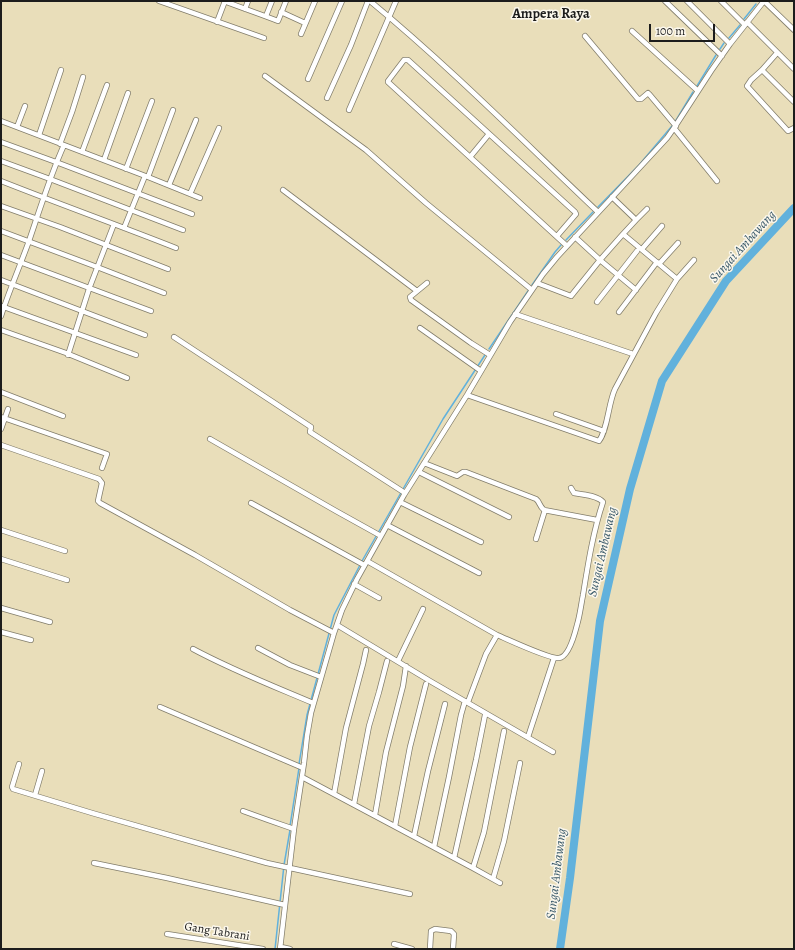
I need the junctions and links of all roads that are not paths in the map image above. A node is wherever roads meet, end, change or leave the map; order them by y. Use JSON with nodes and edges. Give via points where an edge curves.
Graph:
{"nodes":[{"id":1,"x":159,"y":1,"type":"edge"},
{"id":2,"x":225,"y":1,"type":"edge"},
{"id":3,"x":248,"y":1,"type":"edge"},
{"id":4,"x":272,"y":1,"type":"edge"},
{"id":5,"x":286,"y":1,"type":"edge"},
{"id":6,"x":314,"y":1,"type":"edge"},
{"id":7,"x":342,"y":1,"type":"edge"},
{"id":8,"x":369,"y":1,"type":"edge"},
{"id":9,"x":396,"y":1,"type":"edge"},
{"id":10,"x":665,"y":1,"type":"edge"},
{"id":11,"x":687,"y":1,"type":"edge"},
{"id":12,"x":722,"y":1,"type":"edge"},
{"id":13,"x":762,"y":2,"type":"edge"},
{"id":14,"x":245,"y":9,"type":"junction"},
{"id":15,"x":281,"y":12,"type":"junction"},
{"id":16,"x":266,"y":16,"type":"junction"},
{"id":17,"x":389,"y":17,"type":"junction"},
{"id":18,"x":217,"y":22,"type":"junction"},
{"id":19,"x":305,"y":23,"type":"junction"},
{"id":20,"x":746,"y":23,"type":"junction"},
{"id":21,"x":794,"y":30,"type":"edge"},
{"id":22,"x":632,"y":31,"type":"dead end"},
{"id":23,"x":301,"y":34,"type":"dead end"},
{"id":24,"x":585,"y":36,"type":"dead end"},
{"id":25,"x":264,"y":38,"type":"dead end"},
{"id":26,"x":730,"y":44,"type":"junction"},
{"id":27,"x":778,"y":53,"type":"junction"},
{"id":28,"x":722,"y":56,"type":"junction"},
{"id":29,"x":794,"y":69,"type":"edge"},
{"id":30,"x":61,"y":70,"type":"dead end"},
{"id":31,"x":762,"y":70,"type":"junction"},
{"id":32,"x":265,"y":76,"type":"dead end"},
{"id":33,"x":83,"y":77,"type":"dead end"},
{"id":34,"x":308,"y":79,"type":"dead end"},
{"id":35,"x":107,"y":84,"type":"dead end"},
{"id":36,"x":698,"y":91,"type":"junction"},
{"id":37,"x":128,"y":93,"type":"dead end"},
{"id":38,"x":327,"y":98,"type":"dead end"},
{"id":39,"x":152,"y":101,"type":"dead end"},
{"id":40,"x":794,"y":102,"type":"edge"},
{"id":41,"x":25,"y":106,"type":"dead end"},
{"id":42,"x":173,"y":110,"type":"dead end"},
{"id":43,"x":349,"y":110,"type":"dead end"},
{"id":44,"x":196,"y":120,"type":"dead end"},
{"id":45,"x":1,"y":121,"type":"edge"},
{"id":46,"x":17,"y":127,"type":"junction"},
{"id":47,"x":675,"y":127,"type":"junction"},
{"id":48,"x":219,"y":128,"type":"dead end"},
{"id":49,"x":794,"y":128,"type":"edge"},
{"id":50,"x":490,"y":134,"type":"junction"},
{"id":51,"x":39,"y":135,"type":"junction"},
{"id":52,"x":1,"y":142,"type":"edge"},
{"id":53,"x":62,"y":144,"type":"junction"},
{"id":54,"x":82,"y":152,"type":"junction"},
{"id":55,"x":470,"y":157,"type":"junction"},
{"id":56,"x":104,"y":160,"type":"junction"},
{"id":57,"x":1,"y":161,"type":"edge"},
{"id":58,"x":56,"y":162,"type":"junction"},
{"id":59,"x":126,"y":169,"type":"junction"},
{"id":60,"x":146,"y":176,"type":"junction"},
{"id":61,"x":50,"y":179,"type":"junction"},
{"id":62,"x":1,"y":181,"type":"edge"},
{"id":63,"x":717,"y":181,"type":"dead end"},
{"id":64,"x":169,"y":185,"type":"junction"},
{"id":65,"x":283,"y":190,"type":"dead end"},
{"id":66,"x":138,"y":193,"type":"junction"},
{"id":67,"x":190,"y":194,"type":"junction"},
{"id":68,"x":612,"y":197,"type":"junction"},
{"id":69,"x":43,"y":198,"type":"junction"},
{"id":70,"x":200,"y":198,"type":"dead end"},
{"id":71,"x":1,"y":206,"type":"edge"},
{"id":72,"x":647,"y":208,"type":"dead end"},
{"id":73,"x":131,"y":210,"type":"junction"},
{"id":74,"x":598,"y":212,"type":"junction"},
{"id":75,"x":192,"y":214,"type":"dead end"},
{"id":76,"x":36,"y":218,"type":"junction"},
{"id":77,"x":636,"y":220,"type":"junction"},
{"id":78,"x":114,"y":224,"type":"junction"},
{"id":79,"x":662,"y":226,"type":"dead end"},
{"id":80,"x":124,"y":228,"type":"junction"},
{"id":81,"x":184,"y":230,"type":"dead end"},
{"id":82,"x":1,"y":231,"type":"edge"},
{"id":83,"x":623,"y":234,"type":"junction"},
{"id":84,"x":557,"y":236,"type":"junction"},
{"id":85,"x":575,"y":237,"type":"junction"},
{"id":86,"x":29,"y":241,"type":"junction"},
{"id":87,"x":678,"y":243,"type":"dead end"},
{"id":88,"x":106,"y":245,"type":"junction"},
{"id":89,"x":567,"y":246,"type":"junction"},
{"id":90,"x":176,"y":248,"type":"dead end"},
{"id":91,"x":639,"y":250,"type":"junction"},
{"id":92,"x":1,"y":255,"type":"edge"},
{"id":93,"x":600,"y":260,"type":"junction"},
{"id":94,"x":694,"y":260,"type":"dead end"},
{"id":95,"x":20,"y":262,"type":"junction"},
{"id":96,"x":658,"y":263,"type":"junction"},
{"id":97,"x":97,"y":267,"type":"junction"},
{"id":98,"x":168,"y":269,"type":"dead end"},
{"id":99,"x":618,"y":275,"type":"junction"},
{"id":100,"x":1,"y":280,"type":"edge"},
{"id":101,"x":675,"y":281,"type":"junction"},
{"id":102,"x":12,"y":283,"type":"junction"},
{"id":103,"x":427,"y":283,"type":"dead end"},
{"id":104,"x":536,"y":283,"type":"junction"},
{"id":105,"x":89,"y":289,"type":"junction"},
{"id":106,"x":532,"y":290,"type":"junction"},
{"id":107,"x":636,"y":290,"type":"junction"},
{"id":108,"x":417,"y":291,"type":"junction"},
{"id":109,"x":164,"y":293,"type":"dead end"},
{"id":110,"x":597,"y":302,"type":"dead end"},
{"id":111,"x":3,"y":306,"type":"edge"},
{"id":112,"x":82,"y":311,"type":"junction"},
{"id":113,"x":151,"y":311,"type":"dead end"},
{"id":114,"x":619,"y":312,"type":"dead end"},
{"id":115,"x":515,"y":314,"type":"junction"},
{"id":116,"x":1,"y":316,"type":"edge"},
{"id":117,"x":420,"y":328,"type":"dead end"},
{"id":118,"x":1,"y":330,"type":"edge"},
{"id":119,"x":76,"y":333,"type":"junction"},
{"id":120,"x":145,"y":335,"type":"dead end"},
{"id":121,"x":174,"y":337,"type":"dead end"},
{"id":122,"x":490,"y":354,"type":"junction"},
{"id":123,"x":633,"y":354,"type":"junction"},
{"id":124,"x":68,"y":355,"type":"junction"},
{"id":125,"x":136,"y":355,"type":"dead end"},
{"id":126,"x":481,"y":371,"type":"junction"},
{"id":127,"x":127,"y":378,"type":"dead end"},
{"id":128,"x":1,"y":392,"type":"edge"},
{"id":129,"x":467,"y":395,"type":"junction"},
{"id":130,"x":8,"y":409,"type":"dead end"},
{"id":131,"x":556,"y":414,"type":"dead end"},
{"id":132,"x":63,"y":416,"type":"dead end"},
{"id":133,"x":3,"y":418,"type":"edge"},
{"id":134,"x":1,"y":428,"type":"edge"},
{"id":135,"x":604,"y":431,"type":"junction"},
{"id":136,"x":210,"y":439,"type":"dead end"},
{"id":137,"x":1,"y":445,"type":"edge"},
{"id":138,"x":424,"y":463,"type":"junction"},
{"id":139,"x":102,"y":468,"type":"dead end"},
{"id":140,"x":418,"y":472,"type":"junction"},
{"id":141,"x":571,"y":488,"type":"dead end"},
{"id":142,"x":405,"y":493,"type":"junction"},
{"id":143,"x":400,"y":502,"type":"junction"},
{"id":144,"x":251,"y":503,"type":"dead end"},
{"id":145,"x":545,"y":510,"type":"junction"},
{"id":146,"x":509,"y":517,"type":"dead end"},
{"id":147,"x":597,"y":520,"type":"junction"},
{"id":148,"x":387,"y":525,"type":"junction"},
{"id":149,"x":1,"y":530,"type":"edge"},
{"id":150,"x":381,"y":536,"type":"junction"},
{"id":151,"x":536,"y":539,"type":"dead end"},
{"id":152,"x":481,"y":542,"type":"dead end"},
{"id":153,"x":65,"y":551,"type":"dead end"},
{"id":154,"x":1,"y":559,"type":"edge"},
{"id":155,"x":367,"y":560,"type":"junction"},
{"id":156,"x":364,"y":565,"type":"junction"},
{"id":157,"x":479,"y":573,"type":"dead end"},
{"id":158,"x":68,"y":580,"type":"dead end"},
{"id":159,"x":354,"y":584,"type":"junction"},
{"id":160,"x":379,"y":598,"type":"dead end"},
{"id":161,"x":1,"y":608,"type":"edge"},
{"id":162,"x":423,"y":609,"type":"dead end"},
{"id":163,"x":50,"y":622,"type":"dead end"},
{"id":164,"x":337,"y":625,"type":"junction"},
{"id":165,"x":1,"y":632,"type":"edge"},
{"id":166,"x":334,"y":633,"type":"junction"},
{"id":167,"x":497,"y":635,"type":"junction"},
{"id":168,"x":31,"y":640,"type":"dead end"},
{"id":169,"x":193,"y":648,"type":"dead end"},
{"id":170,"x":258,"y":648,"type":"dead end"},
{"id":171,"x":366,"y":650,"type":"dead end"},
{"id":172,"x":554,"y":658,"type":"junction"},
{"id":173,"x":387,"y":661,"type":"dead end"},
{"id":174,"x":398,"y":661,"type":"junction"},
{"id":175,"x":406,"y":666,"type":"junction"},
{"id":176,"x":321,"y":677,"type":"junction"},
{"id":177,"x":426,"y":684,"type":"dead end"},
{"id":178,"x":466,"y":701,"type":"junction"},
{"id":179,"x":314,"y":703,"type":"junction"},
{"id":180,"x":445,"y":704,"type":"dead end"},
{"id":181,"x":160,"y":707,"type":"dead end"},
{"id":182,"x":485,"y":715,"type":"dead end"},
{"id":183,"x":504,"y":731,"type":"dead end"},
{"id":184,"x":528,"y":737,"type":"junction"},
{"id":185,"x":553,"y":752,"type":"dead end"},
{"id":186,"x":19,"y":764,"type":"dead end"},
{"id":187,"x":520,"y":764,"type":"dead end"},
{"id":188,"x":303,"y":768,"type":"junction"},
{"id":189,"x":42,"y":771,"type":"dead end"},
{"id":190,"x":302,"y":777,"type":"junction"},
{"id":191,"x":334,"y":794,"type":"junction"},
{"id":192,"x":36,"y":795,"type":"junction"},
{"id":193,"x":354,"y":804,"type":"junction"},
{"id":194,"x":244,"y":811,"type":"dead end"},
{"id":195,"x":375,"y":815,"type":"junction"},
{"id":196,"x":395,"y":826,"type":"junction"},
{"id":197,"x":294,"y":829,"type":"junction"},
{"id":198,"x":414,"y":836,"type":"junction"},
{"id":199,"x":434,"y":848,"type":"junction"},
{"id":200,"x":454,"y":858,"type":"junction"},
{"id":201,"x":94,"y":863,"type":"dead end"},
{"id":202,"x":286,"y":868,"type":"junction"},
{"id":203,"x":473,"y":868,"type":"junction"},
{"id":204,"x":493,"y":879,"type":"junction"},
{"id":205,"x":500,"y":883,"type":"dead end"},
{"id":206,"x":410,"y":894,"type":"dead end"},
{"id":207,"x":282,"y":904,"type":"junction"},
{"id":208,"x":167,"y":934,"type":"dead end"},
{"id":209,"x":394,"y":944,"type":"dead end"},
{"id":210,"x":280,"y":948,"type":"edge"},
{"id":211,"x":263,"y":949,"type":"edge"},
{"id":212,"x":290,"y":949,"type":"edge"},
{"id":213,"x":412,"y":949,"type":"edge"},
{"id":214,"x":430,"y":949,"type":"edge"},
{"id":215,"x":453,"y":949,"type":"edge"}],
"edges":[{"from":1,"to":18,"type":"street"},
{"from":2,"to":14,"type":"street"},
{"from":2,"to":18,"type":"street"},
{"from":3,"to":14,"type":"street"},
{"from":4,"to":16,"type":"street"},
{"from":5,"to":15,"type":"street"},
{"from":6,"to":19,"type":"street"},
{"from":7,"to":34,"type":"street"},
{"from":8,"to":17,"type":"street"},
{"from":8,"to":38,"type":"street"},
{"from":9,"to":17,"type":"street"},
{"from":10,"to":28,"type":"street"},
{"from":11,"to":26,"type":"street"},
{"from":12,"to":20,"type":"street"},
{"from":13,"to":20,"type":"street"},
{"from":13,"to":21,"type":"street"},
{"from":14,"to":16,"type":"street"},
{"from":15,"to":16,"type":"street","via":[[278,21]]},
{"from":15,"to":19,"type":"street"},
{"from":17,"to":43,"type":"street"},
{"from":17,"to":74,"type":"street"},
{"from":18,"to":25,"type":"street"},
{"from":19,"to":23,"type":"street"},
{"from":20,"to":26,"type":"street"},
{"from":20,"to":27,"type":"street"},
{"from":22,"to":36,"type":"street"},
{"from":24,"to":47,"type":"street","via":[[638,99],[649,94]]},
{"from":26,"to":28,"type":"street"},
{"from":27,"to":29,"type":"street"},
{"from":27,"to":31,"type":"street"},
{"from":28,"to":36,"type":"street"},
{"from":30,"to":51,"type":"street"},
{"from":31,"to":40,"type":"street"},
{"from":31,"to":49,"type":"street","via":[[747,87],[788,131]]},
{"from":32,"to":106,"type":"street","via":[[366,150]]},
{"from":33,"to":53,"type":"street"},
{"from":35,"to":54,"type":"street"},
{"from":36,"to":47,"type":"street"},
{"from":37,"to":56,"type":"street"},
{"from":39,"to":59,"type":"street"},
{"from":41,"to":46,"type":"street"},
{"from":42,"to":60,"type":"street"},
{"from":44,"to":64,"type":"street"},
{"from":45,"to":46,"type":"street"},
{"from":46,"to":51,"type":"street"},
{"from":47,"to":63,"type":"street"},
{"from":47,"to":68,"type":"street"},
{"from":48,"to":67,"type":"street"},
{"from":50,"to":55,"type":"street"},
{"from":50,"to":55,"type":"street","via":[[408,60],[404,60],[388,82]]},
{"from":50,"to":84,"type":"street","via":[[575,212]]},
{"from":51,"to":53,"type":"street"},
{"from":52,"to":58,"type":"street"},
{"from":53,"to":54,"type":"street"},
{"from":53,"to":58,"type":"street"},
{"from":54,"to":56,"type":"street"},
{"from":55,"to":84,"type":"street"},
{"from":56,"to":59,"type":"street"},
{"from":57,"to":61,"type":"street"},
{"from":58,"to":61,"type":"street"},
{"from":58,"to":66,"type":"street"},
{"from":59,"to":60,"type":"street"},
{"from":60,"to":64,"type":"street"},
{"from":60,"to":66,"type":"street"},
{"from":61,"to":69,"type":"street"},
{"from":61,"to":73,"type":"street"},
{"from":62,"to":69,"type":"street"},
{"from":64,"to":67,"type":"street"},
{"from":65,"to":108,"type":"street"},
{"from":66,"to":73,"type":"street"},
{"from":66,"to":75,"type":"street"},
{"from":67,"to":70,"type":"street"},
{"from":68,"to":74,"type":"street"},
{"from":68,"to":77,"type":"street"},
{"from":69,"to":76,"type":"street"},
{"from":69,"to":78,"type":"street"},
{"from":71,"to":76,"type":"street"},
{"from":72,"to":77,"type":"street"},
{"from":73,"to":80,"type":"street"},
{"from":73,"to":81,"type":"street"},
{"from":74,"to":85,"type":"street"},
{"from":76,"to":86,"type":"street"},
{"from":76,"to":88,"type":"street"},
{"from":77,"to":83,"type":"street"},
{"from":78,"to":80,"type":"street"},
{"from":78,"to":88,"type":"street"},
{"from":79,"to":91,"type":"street"},
{"from":80,"to":90,"type":"street"},
{"from":82,"to":86,"type":"street"},
{"from":83,"to":91,"type":"street"},
{"from":83,"to":93,"type":"street"},
{"from":84,"to":89,"type":"street"},
{"from":85,"to":89,"type":"street"},
{"from":85,"to":93,"type":"street"},
{"from":86,"to":95,"type":"street"},
{"from":86,"to":97,"type":"street"},
{"from":87,"to":96,"type":"street"},
{"from":88,"to":97,"type":"street"},
{"from":88,"to":98,"type":"street"},
{"from":89,"to":104,"type":"street"},
{"from":91,"to":96,"type":"street"},
{"from":91,"to":99,"type":"street"},
{"from":92,"to":95,"type":"street"},
{"from":93,"to":99,"type":"street"},
{"from":93,"to":104,"type":"street","via":[[571,296]]},
{"from":94,"to":101,"type":"street"},
{"from":95,"to":102,"type":"street"},
{"from":95,"to":105,"type":"street"},
{"from":96,"to":101,"type":"street"},
{"from":96,"to":107,"type":"street"},
{"from":97,"to":105,"type":"street"},
{"from":97,"to":109,"type":"street"},
{"from":99,"to":107,"type":"street"},
{"from":99,"to":110,"type":"street"},
{"from":100,"to":102,"type":"street"},
{"from":101,"to":123,"type":"street"},
{"from":102,"to":111,"type":"street"},
{"from":102,"to":112,"type":"street"},
{"from":103,"to":108,"type":"street"},
{"from":104,"to":106,"type":"street"},
{"from":105,"to":112,"type":"street"},
{"from":105,"to":113,"type":"street"},
{"from":106,"to":115,"type":"street"},
{"from":107,"to":114,"type":"street"},
{"from":108,"to":122,"type":"street","via":[[410,297],[411,300]]},
{"from":111,"to":116,"type":"street"},
{"from":111,"to":119,"type":"street"},
{"from":112,"to":119,"type":"street"},
{"from":112,"to":120,"type":"street"},
{"from":115,"to":122,"type":"street"},
{"from":115,"to":123,"type":"street"},
{"from":117,"to":126,"type":"street"},
{"from":118,"to":124,"type":"street"},
{"from":119,"to":124,"type":"street"},
{"from":119,"to":125,"type":"street"},
{"from":121,"to":142,"type":"street","via":[[311,427],[310,432]]},
{"from":122,"to":126,"type":"street"},
{"from":123,"to":135,"type":"street","via":[[612,395]]},
{"from":124,"to":127,"type":"street"},
{"from":126,"to":129,"type":"street"},
{"from":128,"to":132,"type":"street"},
{"from":129,"to":135,"type":"street","via":[[599,441]]},
{"from":129,"to":138,"type":"street"},
{"from":130,"to":133,"type":"street"},
{"from":131,"to":135,"type":"street"},
{"from":133,"to":134,"type":"street"},
{"from":133,"to":139,"type":"street","via":[[107,454]]},
{"from":136,"to":150,"type":"street"},
{"from":137,"to":166,"type":"street","via":[[99,479],[102,483],[98,501],[100,503]]},
{"from":138,"to":140,"type":"street"},
{"from":138,"to":145,"type":"street","via":[[457,476],[466,472],[536,499]]},
{"from":140,"to":142,"type":"street"},
{"from":140,"to":146,"type":"street"},
{"from":141,"to":147,"type":"street","via":[[574,493],[602,500]]},
{"from":142,"to":143,"type":"street"},
{"from":143,"to":148,"type":"street"},
{"from":143,"to":152,"type":"street"},
{"from":144,"to":156,"type":"street"},
{"from":145,"to":147,"type":"street"},
{"from":145,"to":151,"type":"street"},
{"from":147,"to":172,"type":"street","via":[[577,625],[567,652],[562,657]]},
{"from":148,"to":150,"type":"street"},
{"from":148,"to":157,"type":"street"},
{"from":149,"to":153,"type":"street"},
{"from":150,"to":155,"type":"street"},
{"from":154,"to":158,"type":"street"},
{"from":155,"to":156,"type":"street"},
{"from":155,"to":167,"type":"street"},
{"from":156,"to":159,"type":"street"},
{"from":159,"to":160,"type":"street"},
{"from":159,"to":164,"type":"street"},
{"from":161,"to":163,"type":"street"},
{"from":162,"to":174,"type":"street"},
{"from":164,"to":166,"type":"street"},
{"from":164,"to":174,"type":"street"},
{"from":165,"to":168,"type":"street"},
{"from":166,"to":176,"type":"street"},
{"from":167,"to":172,"type":"street"},
{"from":167,"to":178,"type":"street"},
{"from":169,"to":179,"type":"street","via":[[215,661]]},
{"from":170,"to":176,"type":"street","via":[[290,665]]},
{"from":171,"to":191,"type":"street","via":[[346,728]]},
{"from":172,"to":184,"type":"street"},
{"from":173,"to":193,"type":"street","via":[[369,726]]},
{"from":174,"to":175,"type":"street"},
{"from":175,"to":178,"type":"street"},
{"from":175,"to":195,"type":"street","via":[[386,752]]},
{"from":176,"to":179,"type":"street"},
{"from":177,"to":196,"type":"street","via":[[410,747]]},
{"from":178,"to":184,"type":"street"},
{"from":178,"to":199,"type":"street"},
{"from":179,"to":188,"type":"street"},
{"from":180,"to":198,"type":"street"},
{"from":181,"to":188,"type":"street"},
{"from":182,"to":200,"type":"street"},
{"from":183,"to":203,"type":"street","via":[[484,832]]},
{"from":184,"to":185,"type":"street"},
{"from":186,"to":192,"type":"street","via":[[12,788]]},
{"from":187,"to":204,"type":"street","via":[[504,841]]},
{"from":188,"to":190,"type":"street"},
{"from":189,"to":192,"type":"street"},
{"from":190,"to":191,"type":"street"},
{"from":190,"to":197,"type":"street"},
{"from":191,"to":193,"type":"street"},
{"from":192,"to":202,"type":"street"},
{"from":193,"to":195,"type":"street"},
{"from":194,"to":197,"type":"street"},
{"from":195,"to":196,"type":"street"},
{"from":196,"to":198,"type":"street"},
{"from":197,"to":202,"type":"street"},
{"from":198,"to":199,"type":"street"},
{"from":199,"to":200,"type":"street"},
{"from":200,"to":203,"type":"street"},
{"from":201,"to":207,"type":"street"},
{"from":202,"to":206,"type":"street"},
{"from":202,"to":207,"type":"street"},
{"from":203,"to":204,"type":"street"},
{"from":204,"to":205,"type":"street"},
{"from":207,"to":210,"type":"street"},
{"from":208,"to":211,"type":"street","name":"Gang Tabrani"},
{"from":209,"to":213,"type":"street"},
{"from":210,"to":212,"type":"street"},
{"from":214,"to":215,"type":"street","via":[[431,930],[435,929],[451,931],[454,934]]}]}
